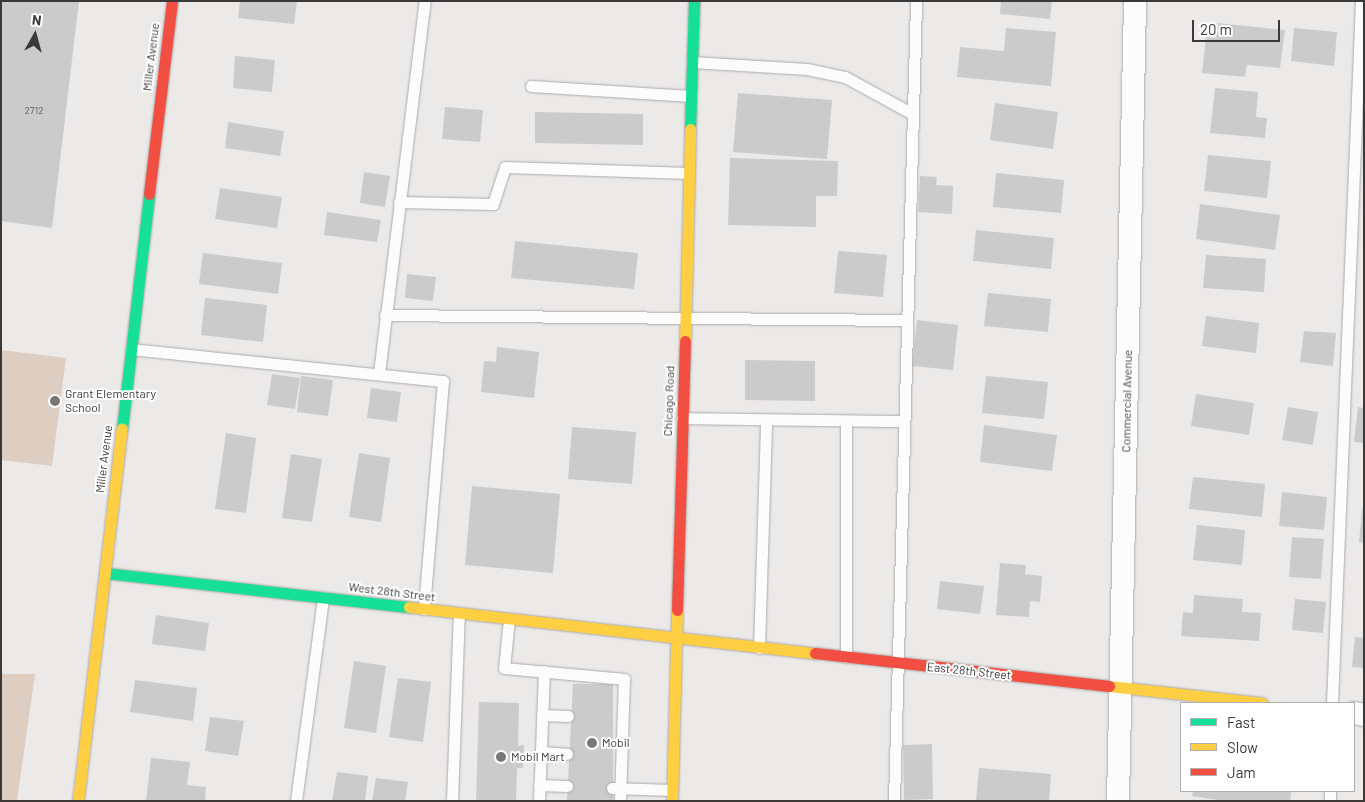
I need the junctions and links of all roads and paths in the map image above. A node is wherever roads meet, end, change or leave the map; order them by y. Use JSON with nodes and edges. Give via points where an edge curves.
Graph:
{"nodes":[{"id":1,"x":172,"y":1,"type":"edge"},
{"id":2,"x":425,"y":1,"type":"edge"},
{"id":3,"x":694,"y":1,"type":"edge"},
{"id":4,"x":916,"y":1,"type":"edge"},
{"id":5,"x":1135,"y":1,"type":"edge"},
{"id":6,"x":1362,"y":1,"type":"edge"},
{"id":7,"x":692,"y":62,"type":"junction"},
{"id":8,"x":530,"y":86,"type":"dead end"},
{"id":9,"x":691,"y":96,"type":"junction"},
{"id":10,"x":913,"y":114,"type":"junction"},
{"id":11,"x":689,"y":173,"type":"junction"},
{"id":12,"x":400,"y":202,"type":"junction"},
{"id":13,"x":385,"y":315,"type":"junction"},
{"id":14,"x":685,"y":319,"type":"junction"},
{"id":15,"x":907,"y":320,"type":"junction"},
{"id":16,"x":131,"y":349,"type":"junction"},
{"id":17,"x":379,"y":373,"type":"junction"},
{"id":18,"x":682,"y":418,"type":"junction"},
{"id":19,"x":766,"y":420,"type":"junction"},
{"id":20,"x":846,"y":421,"type":"junction"},
{"id":21,"x":904,"y":422,"type":"junction"},
{"id":22,"x":105,"y":573,"type":"junction"},
{"id":23,"x":323,"y":598,"type":"junction"},
{"id":24,"x":424,"y":610,"type":"junction"},
{"id":25,"x":459,"y":614,"type":"junction"},
{"id":26,"x":510,"y":619,"type":"junction"},
{"id":27,"x":676,"y":639,"type":"junction"},
{"id":28,"x":759,"y":648,"type":"junction"},
{"id":29,"x":846,"y":658,"type":"junction"},
{"id":30,"x":898,"y":663,"type":"junction"},
{"id":31,"x":544,"y":671,"type":"junction"},
{"id":32,"x":1121,"y":688,"type":"junction"},
{"id":33,"x":1253,"y":702,"type":"edge"},
{"id":34,"x":1332,"y":702,"type":"edge"},
{"id":35,"x":542,"y":715,"type":"junction"},
{"id":36,"x":568,"y":716,"type":"dead end"},
{"id":37,"x":541,"y":752,"type":"junction"},
{"id":38,"x":567,"y":754,"type":"dead end"},
{"id":39,"x":540,"y":785,"type":"junction"},
{"id":40,"x":567,"y":786,"type":"dead end"},
{"id":41,"x":616,"y":788,"type":"junction"},
{"id":42,"x":672,"y":795,"type":"edge"},
{"id":43,"x":78,"y":801,"type":"edge"},
{"id":44,"x":296,"y":801,"type":"edge"},
{"id":45,"x":452,"y":801,"type":"edge"},
{"id":46,"x":539,"y":801,"type":"edge"},
{"id":47,"x":620,"y":801,"type":"edge"},
{"id":48,"x":894,"y":801,"type":"edge"},
{"id":49,"x":1118,"y":801,"type":"edge"}],
"edges":[{"from":1,"to":16,"type":"street","name":"Miller Avenue"},
{"from":2,"to":12,"type":"lane"},
{"from":3,"to":7,"type":"street","name":"Chicago Road"},
{"from":4,"to":10,"type":"lane"},
{"from":5,"to":32,"type":"street","name":"Commercial Avenue"},
{"from":6,"to":34,"type":"lane"},
{"from":7,"to":9,"type":"street","name":"Chicago Road"},
{"from":7,"to":10,"type":"lane","via":[[807,69],[845,78]]},
{"from":8,"to":9,"type":"lane"},
{"from":9,"to":11,"type":"street","name":"Chicago Road"},
{"from":10,"to":15,"type":"lane"},
{"from":11,"to":12,"type":"lane","via":[[505,167],[493,204]]},
{"from":11,"to":14,"type":"street","name":"Chicago Road"},
{"from":12,"to":13,"type":"lane"},
{"from":13,"to":14,"type":"lane"},
{"from":13,"to":17,"type":"lane"},
{"from":14,"to":15,"type":"lane"},
{"from":14,"to":18,"type":"street","name":"Chicago Road"},
{"from":15,"to":21,"type":"lane"},
{"from":16,"to":17,"type":"lane"},
{"from":16,"to":22,"type":"street","name":"Miller Avenue"},
{"from":17,"to":24,"type":"lane","via":[[443,381]]},
{"from":18,"to":19,"type":"lane"},
{"from":18,"to":27,"type":"street","name":"Chicago Road"},
{"from":19,"to":20,"type":"lane"},
{"from":19,"to":28,"type":"lane"},
{"from":20,"to":21,"type":"lane"},
{"from":20,"to":29,"type":"lane"},
{"from":21,"to":30,"type":"lane"},
{"from":22,"to":23,"type":"street","name":"West 28th Street"},
{"from":22,"to":43,"type":"street","name":"Miller Avenue"},
{"from":23,"to":24,"type":"street","name":"West 28th Street"},
{"from":23,"to":44,"type":"lane"},
{"from":24,"to":25,"type":"street","name":"West 28th Street"},
{"from":25,"to":26,"type":"street","name":"West 28th Street"},
{"from":25,"to":45,"type":"lane"},
{"from":26,"to":27,"type":"street","name":"West 28th Street"},
{"from":26,"to":31,"type":"lane","via":[[504,668]]},
{"from":27,"to":28,"type":"street","name":"East 28th Street"},
{"from":27,"to":42,"type":"street","name":"Chicago Road"},
{"from":28,"to":29,"type":"street","name":"East 28th Street"},
{"from":29,"to":30,"type":"street","name":"East 28th Street"},
{"from":30,"to":32,"type":"street","name":"East 28th Street"},
{"from":30,"to":48,"type":"lane"},
{"from":31,"to":35,"type":"lane"},
{"from":31,"to":41,"type":"lane","via":[[624,679],[618,719]]},
{"from":32,"to":33,"type":"street","name":"East 28th Street"},
{"from":32,"to":49,"type":"street","name":"Commercial Avenue"},
{"from":35,"to":36,"type":"lane"},
{"from":35,"to":37,"type":"lane"},
{"from":37,"to":38,"type":"lane"},
{"from":37,"to":39,"type":"lane"},
{"from":39,"to":40,"type":"lane"},
{"from":39,"to":46,"type":"lane"},
{"from":41,"to":42,"type":"lane"},
{"from":41,"to":47,"type":"lane"}]}
